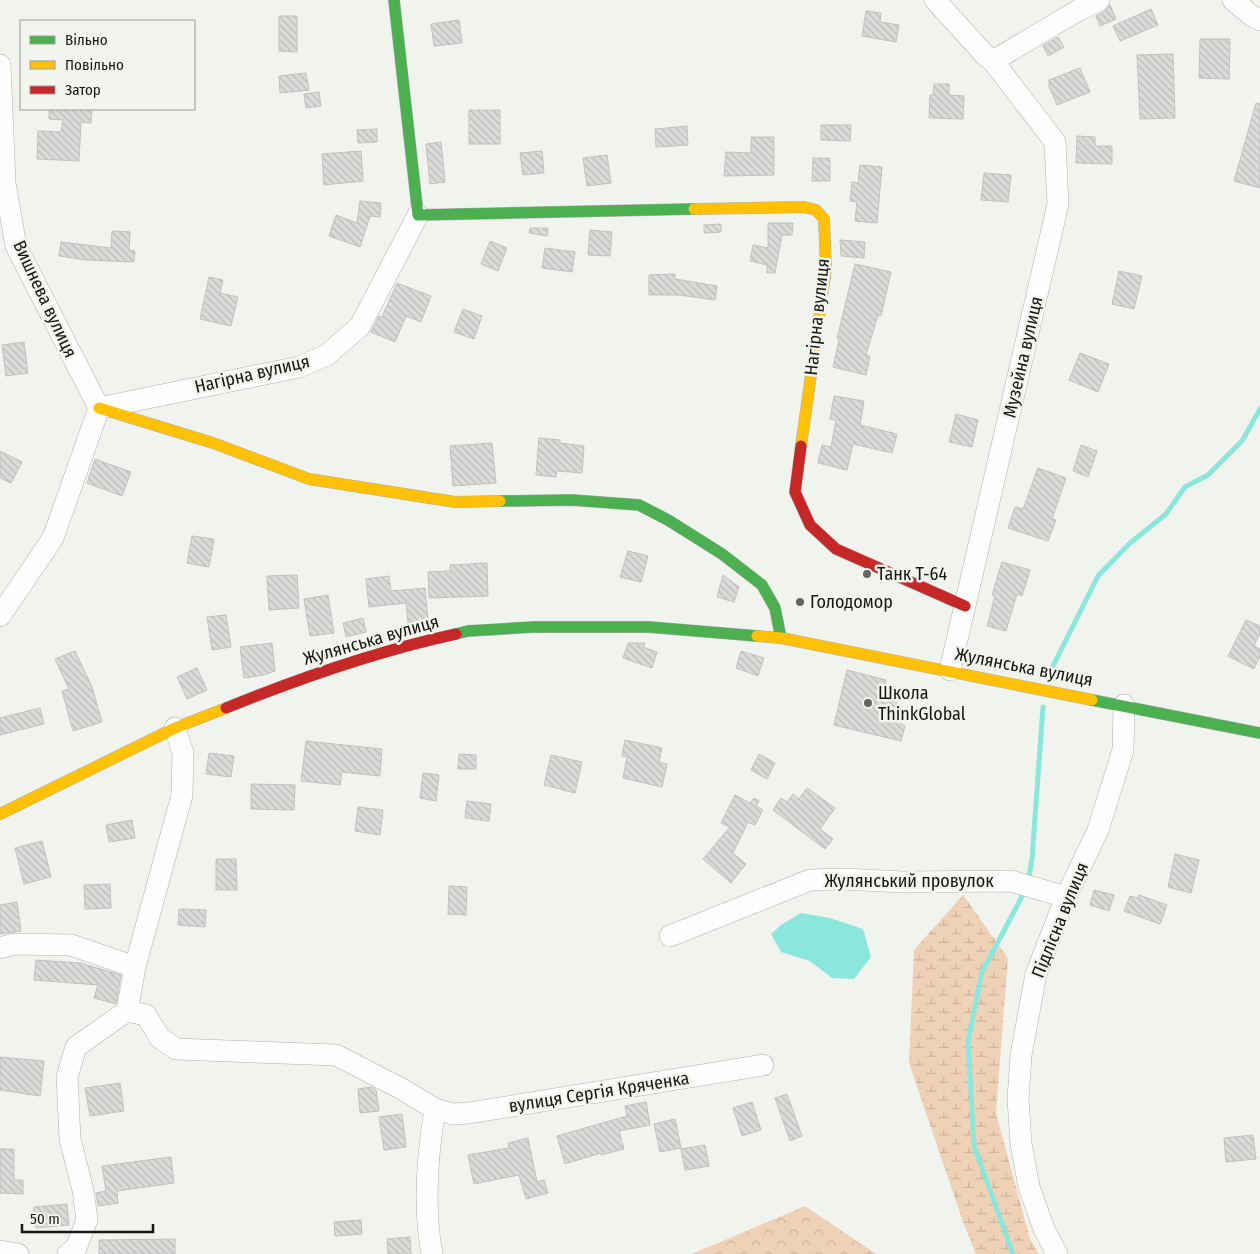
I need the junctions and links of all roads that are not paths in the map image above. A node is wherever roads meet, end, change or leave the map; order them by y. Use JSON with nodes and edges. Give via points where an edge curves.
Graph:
{"nodes":[{"id":1,"x":394,"y":0,"type":"edge"},
{"id":2,"x":935,"y":0,"type":"edge"},
{"id":3,"x":1099,"y":0,"type":"edge"},
{"id":4,"x":1232,"y":0,"type":"edge"},
{"id":5,"x":1260,"y":20,"type":"edge"},
{"id":6,"x":993,"y":61,"type":"junction"},
{"id":7,"x":0,"y":64,"type":"edge"},
{"id":8,"x":418,"y":215,"type":"junction"},
{"id":9,"x":99,"y":408,"type":"junction"},
{"id":10,"x":966,"y":606,"type":"junction"},
{"id":11,"x":0,"y":616,"type":"edge"},
{"id":12,"x":781,"y":638,"type":"junction"},
{"id":13,"x":950,"y":670,"type":"junction"},
{"id":14,"x":1124,"y":705,"type":"junction"},
{"id":15,"x":175,"y":728,"type":"junction"},
{"id":16,"x":1260,"y":733,"type":"edge"},
{"id":17,"x":0,"y":814,"type":"edge"},
{"id":18,"x":1066,"y":897,"type":"junction"},
{"id":19,"x":670,"y":936,"type":"dead end"},
{"id":20,"x":0,"y":948,"type":"edge"},
{"id":21,"x":135,"y":967,"type":"junction"},
{"id":22,"x":127,"y":1011,"type":"junction"},
{"id":23,"x":763,"y":1065,"type":"dead end"},
{"id":24,"x":435,"y":1109,"type":"junction"},
{"id":25,"x":0,"y":1251,"type":"edge"},
{"id":26,"x":18,"y":1254,"type":"edge"},
{"id":27,"x":68,"y":1254,"type":"edge"},
{"id":28,"x":432,"y":1254,"type":"edge"},
{"id":29,"x":1057,"y":1254,"type":"edge"}],
"edges":[{"from":1,"to":8,"type":"street"},
{"from":2,"to":6,"type":"street","name":"Музейна вулиця"},
{"from":3,"to":6,"type":"street"},
{"from":4,"to":5,"type":"street"},
{"from":6,"to":10,"type":"street","name":"Музейна вулиця","via":[[1055,142],[1058,204]]},
{"from":7,"to":9,"type":"street","name":"Вишнева вулиця","via":[[5,183],[16,246]]},
{"from":8,"to":9,"type":"street","name":"Нагірна вулиця","via":[[360,326],[327,355],[298,366]]},
{"from":8,"to":10,"type":"street","name":"Нагірна вулиця","via":[[804,207],[816,210],[824,219],[826,268],[795,492],[810,525],[836,549]]},
{"from":9,"to":11,"type":"street","via":[[53,538]]},
{"from":9,"to":12,"type":"street","via":[[213,443],[309,479],[455,502],[572,500],[639,505],[722,554],[762,585],[775,608]]},
{"from":10,"to":13,"type":"street","name":"Музейна вулиця"},
{"from":12,"to":13,"type":"street","name":"Жулянська вулиця"},
{"from":12,"to":15,"type":"street","name":"Жулянська вулиця","via":[[649,627],[534,626],[468,631],[345,664]]},
{"from":13,"to":14,"type":"street","name":"Жулянська вулиця"},
{"from":14,"to":16,"type":"street","name":"Жулянська вулиця"},
{"from":14,"to":18,"type":"street","name":"Підлісна вулиця","via":[[1123,750],[1098,830]]},
{"from":15,"to":17,"type":"street","name":"Жулянська вулиця"},
{"from":15,"to":21,"type":"street","via":[[183,752],[182,796]]},
{"from":18,"to":19,"type":"street","name":"Жулянський провулок","via":[[1011,881],[810,880]]},
{"from":18,"to":29,"type":"street","name":"Підлісна вулиця","via":[[1036,974],[1021,1055],[1018,1099],[1021,1144],[1029,1187]]},
{"from":20,"to":21,"type":"street","via":[[14,944],[71,945]]},
{"from":21,"to":22,"type":"street"},
{"from":22,"to":24,"type":"street","name":"вулиця Сергія Кряченка","via":[[146,1015],[160,1038],[176,1049],[336,1055]]},
{"from":22,"to":27,"type":"street","via":[[76,1047],[67,1077],[70,1138],[87,1220],[76,1248]]},
{"from":23,"to":24,"type":"street","name":"вулиця Сергія Кряченка","via":[[469,1114]]},
{"from":24,"to":28,"type":"street","via":[[428,1170]]},
{"from":25,"to":26,"type":"street"}]}
